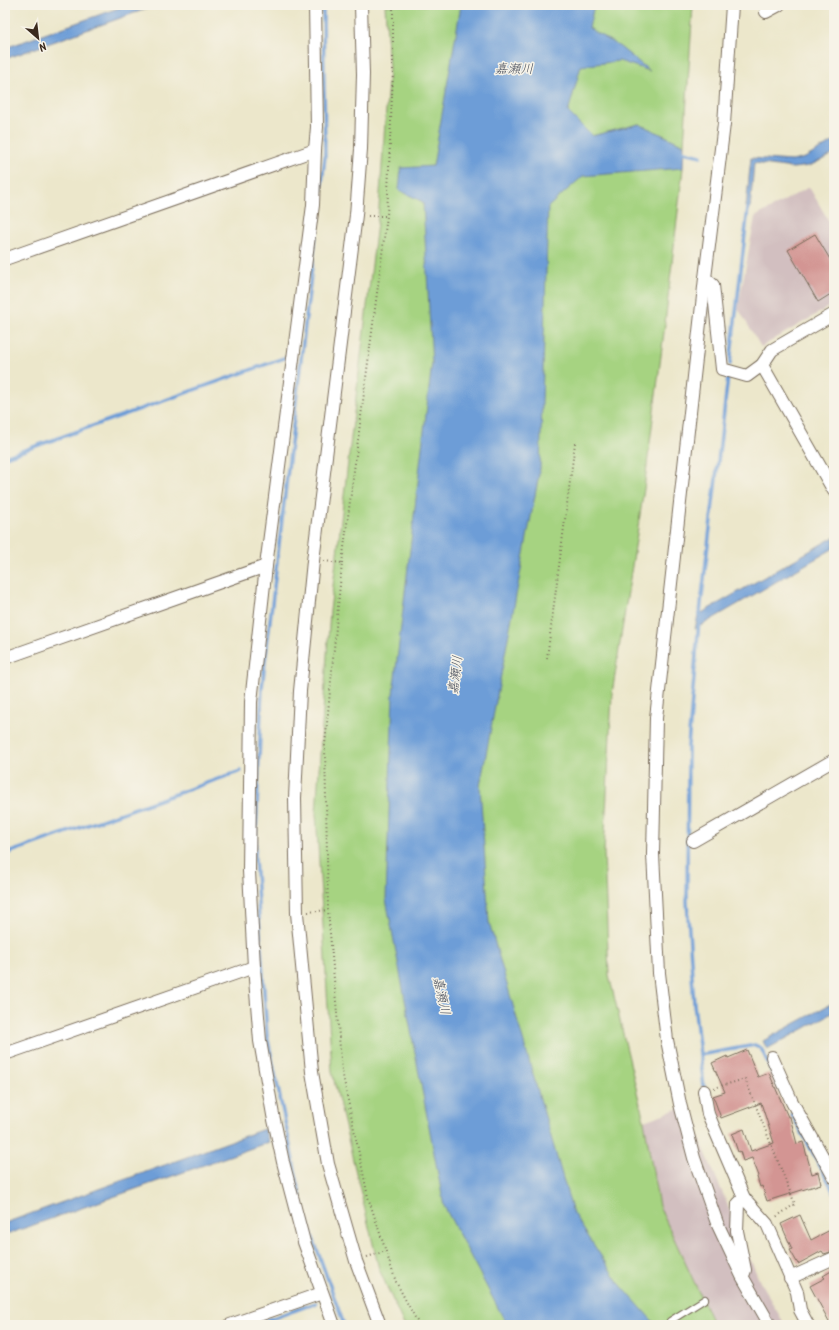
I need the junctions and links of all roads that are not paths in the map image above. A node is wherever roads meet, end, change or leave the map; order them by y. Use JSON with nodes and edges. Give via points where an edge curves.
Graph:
{"nodes":[{"id":1,"x":315,"y":5,"type":"edge"},
{"id":2,"x":361,"y":5,"type":"edge"},
{"id":3,"x":732,"y":5,"type":"edge"},
{"id":4,"x":778,"y":5,"type":"edge"},
{"id":5,"x":766,"y":12,"type":"dead end"},
{"id":6,"x":315,"y":150,"type":"junction"},
{"id":7,"x":5,"y":259,"type":"edge"},
{"id":8,"x":705,"y":278,"type":"junction"},
{"id":9,"x":834,"y":314,"type":"edge"},
{"id":10,"x":762,"y":365,"type":"junction"},
{"id":11,"x":834,"y":491,"type":"edge"},
{"id":12,"x":266,"y":566,"type":"junction"},
{"id":13,"x":5,"y":658,"type":"edge"},
{"id":14,"x":834,"y":760,"type":"edge"},
{"id":15,"x":693,"y":841,"type":"dead end"},
{"id":16,"x":254,"y":967,"type":"junction"},
{"id":17,"x":5,"y":1054,"type":"edge"},
{"id":18,"x":772,"y":1057,"type":"dead end"},
{"id":19,"x":704,"y":1091,"type":"road end"},
{"id":20,"x":834,"y":1177,"type":"edge"},
{"id":21,"x":744,"y":1198,"type":"junction"},
{"id":22,"x":834,"y":1258,"type":"edge"},
{"id":23,"x":742,"y":1276,"type":"junction"},
{"id":24,"x":790,"y":1278,"type":"junction"},
{"id":25,"x":322,"y":1293,"type":"junction"},
{"id":26,"x":706,"y":1299,"type":"dead end"},
{"id":27,"x":670,"y":1321,"type":"dead end"},
{"id":28,"x":230,"y":1325,"type":"edge"},
{"id":29,"x":334,"y":1325,"type":"edge"},
{"id":30,"x":380,"y":1325,"type":"edge"},
{"id":31,"x":770,"y":1325,"type":"edge"},
{"id":32,"x":808,"y":1325,"type":"edge"}],
"edges":[{"from":1,"to":6,"type":"street"},
{"from":2,"to":30,"type":"street","via":[[362,149],[313,561],[300,691],[295,798],[297,913],[312,1072],[328,1164],[356,1261]]},
{"from":3,"to":8,"type":"street","via":[[724,124]]},
{"from":4,"to":5,"type":"street"},
{"from":6,"to":7,"type":"street"},
{"from":6,"to":12,"type":"street","via":[[313,206]]},
{"from":8,"to":10,"type":"street","via":[[713,285],[722,369],[747,376]]},
{"from":8,"to":23,"type":"street","via":[[656,718],[653,854],[659,974],[667,1040],[680,1104],[694,1158],[717,1223]]},
{"from":9,"to":10,"type":"street","via":[[772,350]]},
{"from":10,"to":11,"type":"street"},
{"from":12,"to":13,"type":"street"},
{"from":12,"to":16,"type":"street","via":[[251,702],[249,871]]},
{"from":14,"to":15,"type":"street"},
{"from":16,"to":17,"type":"street"},
{"from":16,"to":25,"type":"street","via":[[260,1041],[273,1115],[304,1242]]},
{"from":18,"to":20,"type":"street","via":[[792,1102]]},
{"from":19,"to":21,"type":"street","via":[[708,1114]]},
{"from":21,"to":23,"type":"street","via":[[738,1204],[736,1230],[745,1270]]},
{"from":21,"to":24,"type":"street","via":[[767,1224]]},
{"from":22,"to":24,"type":"street"},
{"from":23,"to":31,"type":"street"},
{"from":24,"to":32,"type":"street","via":[[797,1292],[800,1310]]},
{"from":25,"to":28,"type":"street"},
{"from":25,"to":29,"type":"street"},
{"from":26,"to":27,"type":"lane"}]}
